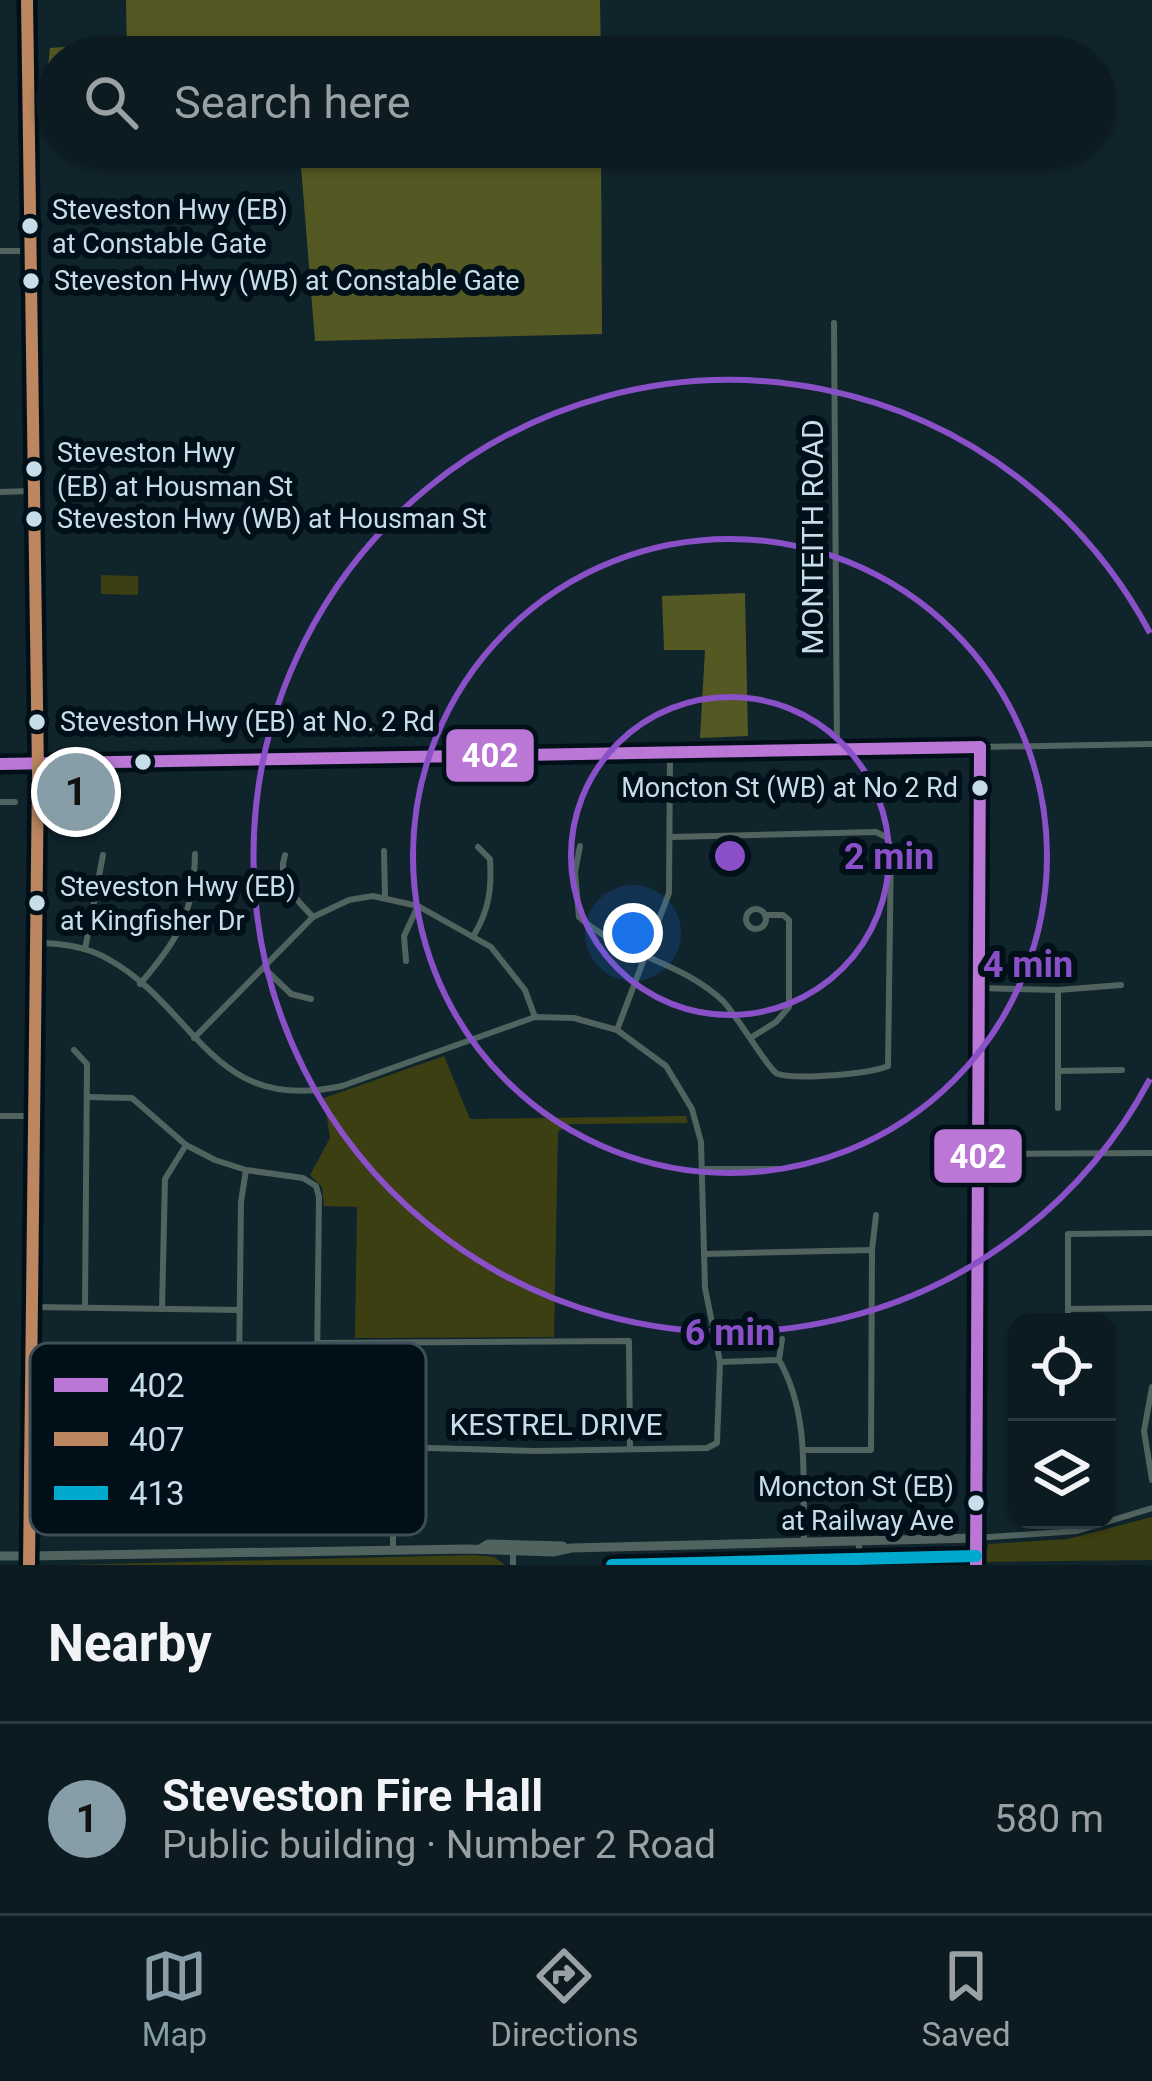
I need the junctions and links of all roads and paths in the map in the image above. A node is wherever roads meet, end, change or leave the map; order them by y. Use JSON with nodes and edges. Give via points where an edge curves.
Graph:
{"nodes":[{"id":1,"x":27,"y":0,"type":"edge"},
{"id":2,"x":0,"y":251,"type":"edge"},
{"id":3,"x":29,"y":251,"type":"junction"},
{"id":4,"x":834,"y":323,"type":"dead end"},
{"id":5,"x":0,"y":491,"type":"edge"},
{"id":6,"x":33,"y":491,"type":"junction"},
{"id":7,"x":1152,"y":744,"type":"edge"},
{"id":8,"x":980,"y":747,"type":"junction"},
{"id":9,"x":837,"y":752,"type":"junction"},
{"id":10,"x":670,"y":755,"type":"junction"},
{"id":11,"x":38,"y":763,"type":"junction"},
{"id":12,"x":0,"y":764,"type":"edge"},
{"id":13,"x":0,"y":802,"type":"edge"},
{"id":14,"x":15,"y":802,"type":"dead end"},
{"id":15,"x":672,"y":836,"type":"junction"},
{"id":16,"x":580,"y":846,"type":"dead end"},
{"id":17,"x":478,"y":847,"type":"dead end"},
{"id":18,"x":385,"y":851,"type":"dead end"},
{"id":19,"x":195,"y":854,"type":"dead end"},
{"id":20,"x":285,"y":854,"type":"dead end"},
{"id":21,"x":103,"y":855,"type":"dead end"},
{"id":22,"x":385,"y":896,"type":"junction"},
{"id":23,"x":418,"y":906,"type":"junction"},
{"id":24,"x":765,"y":915,"type":"dead end"},
{"id":25,"x":313,"y":917,"type":"junction"},
{"id":26,"x":474,"y":935,"type":"junction"},
{"id":27,"x":36,"y":943,"type":"junction"},
{"id":28,"x":85,"y":949,"type":"junction"},
{"id":29,"x":646,"y":954,"type":"junction"},
{"id":30,"x":406,"y":961,"type":"dead end"},
{"id":31,"x":264,"y":968,"type":"junction"},
{"id":32,"x":140,"y":984,"type":"junction"},
{"id":33,"x":1121,"y":985,"type":"dead end"},
{"id":34,"x":978,"y":988,"type":"junction"},
{"id":35,"x":1058,"y":990,"type":"junction"},
{"id":36,"x":310,"y":999,"type":"dead end"},
{"id":37,"x":535,"y":1017,"type":"junction"},
{"id":38,"x":617,"y":1030,"type":"junction"},
{"id":39,"x":752,"y":1037,"type":"junction"},
{"id":40,"x":194,"y":1038,"type":"junction"},
{"id":41,"x":74,"y":1050,"type":"dead end"},
{"id":42,"x":1122,"y":1070,"type":"dead end"},
{"id":43,"x":1058,"y":1071,"type":"junction"},
{"id":44,"x":88,"y":1097,"type":"junction"},
{"id":45,"x":1058,"y":1108,"type":"dead end"},
{"id":46,"x":0,"y":1116,"type":"edge"},
{"id":47,"x":34,"y":1116,"type":"junction"},
{"id":48,"x":186,"y":1145,"type":"junction"},
{"id":49,"x":1152,"y":1153,"type":"edge"},
{"id":50,"x":977,"y":1154,"type":"junction"},
{"id":51,"x":778,"y":1168,"type":"dead end"},
{"id":52,"x":246,"y":1169,"type":"junction"},
{"id":53,"x":704,"y":1169,"type":"junction"},
{"id":54,"x":876,"y":1215,"type":"dead end"},
{"id":55,"x":1152,"y":1233,"type":"edge"},
{"id":56,"x":872,"y":1250,"type":"junction"},
{"id":57,"x":704,"y":1254,"type":"junction"},
{"id":58,"x":32,"y":1307,"type":"junction"},
{"id":59,"x":85,"y":1307,"type":"junction"},
{"id":60,"x":1152,"y":1308,"type":"edge"},
{"id":61,"x":162,"y":1309,"type":"junction"},
{"id":62,"x":1068,"y":1309,"type":"junction"},
{"id":63,"x":240,"y":1310,"type":"junction"},
{"id":64,"x":1068,"y":1313,"type":"edge"},
{"id":65,"x":782,"y":1339,"type":"dead end"},
{"id":66,"x":31,"y":1343,"type":"edge"},
{"id":67,"x":239,"y":1343,"type":"edge"},
{"id":68,"x":317,"y":1343,"type":"edge"},
{"id":69,"x":426,"y":1344,"type":"edge"},
{"id":70,"x":779,"y":1360,"type":"junction"},
{"id":71,"x":720,"y":1362,"type":"junction"},
{"id":72,"x":1152,"y":1387,"type":"edge"},
{"id":73,"x":30,"y":1434,"type":"edge"},
{"id":74,"x":426,"y":1448,"type":"edge"},
{"id":75,"x":630,"y":1449,"type":"junction"},
{"id":76,"x":804,"y":1450,"type":"junction"},
{"id":77,"x":1152,"y":1480,"type":"edge"},
{"id":78,"x":1152,"y":1508,"type":"edge"},
{"id":79,"x":393,"y":1535,"type":"edge"},
{"id":80,"x":976,"y":1538,"type":"junction"},
{"id":81,"x":860,"y":1542,"type":"junction"},
{"id":82,"x":804,"y":1544,"type":"junction"},
{"id":83,"x":513,"y":1548,"type":"junction"},
{"id":84,"x":393,"y":1550,"type":"junction"},
{"id":85,"x":0,"y":1556,"type":"edge"},
{"id":86,"x":28,"y":1560,"type":"edge"},
{"id":87,"x":514,"y":1565,"type":"edge"},
{"id":88,"x":859,"y":1565,"type":"edge"},
{"id":89,"x":976,"y":1565,"type":"edge"}],
"edges":[{"from":1,"to":3,"type":"main road"},
{"from":2,"to":3,"type":"street"},
{"from":3,"to":6,"type":"main road"},
{"from":4,"to":9,"type":"street","name":"MONTEITH ROAD"},
{"from":5,"to":6,"type":"street"},
{"from":6,"to":11,"type":"main road"},
{"from":7,"to":8,"type":"street"},
{"from":8,"to":9,"type":"street"},
{"from":8,"to":34,"type":"street"},
{"from":9,"to":10,"type":"street"},
{"from":10,"to":11,"type":"street"},
{"from":10,"to":15,"type":"street"},
{"from":11,"to":12,"type":"main road"},
{"from":11,"to":27,"type":"main road"},
{"from":13,"to":14,"type":"street"},
{"from":15,"to":29,"type":"street","via":[[670,892]]},
{"from":15,"to":39,"type":"street","via":[[876,832],[891,848],[888,1066],[783,1075],[770,1070]]},
{"from":16,"to":29,"type":"street","via":[[579,917]]},
{"from":17,"to":26,"type":"street","via":[[490,859],[491,887]]},
{"from":18,"to":22,"type":"street"},
{"from":19,"to":32,"type":"street","via":[[185,922]]},
{"from":20,"to":25,"type":"street","via":[[284,880]]},
{"from":21,"to":28,"type":"street"},
{"from":22,"to":23,"type":"street"},
{"from":22,"to":25,"type":"street","via":[[349,899]]},
{"from":23,"to":26,"type":"street"},
{"from":23,"to":30,"type":"street","via":[[404,936]]},
{"from":24,"to":39,"type":"street","via":[[789,920],[790,999],[784,1015]]},
{"from":25,"to":31,"type":"street"},
{"from":26,"to":37,"type":"street","via":[[508,963]]},
{"from":27,"to":28,"type":"street"},
{"from":27,"to":47,"type":"main road"},
{"from":28,"to":32,"type":"street"},
{"from":29,"to":38,"type":"street"},
{"from":29,"to":39,"type":"street","via":[[710,989]]},
{"from":31,"to":36,"type":"street","via":[[291,994]]},
{"from":31,"to":40,"type":"street"},
{"from":32,"to":40,"type":"street"},
{"from":33,"to":35,"type":"street"},
{"from":34,"to":35,"type":"street"},
{"from":34,"to":50,"type":"street"},
{"from":35,"to":43,"type":"street"},
{"from":37,"to":38,"type":"street"},
{"from":37,"to":40,"type":"street","via":[[315,1092],[255,1084]]},
{"from":38,"to":53,"type":"street","via":[[679,1084],[696,1120]]},
{"from":41,"to":44,"type":"street","via":[[87,1064]]},
{"from":42,"to":43,"type":"street"},
{"from":43,"to":45,"type":"street"},
{"from":44,"to":48,"type":"street","via":[[132,1098]]},
{"from":44,"to":59,"type":"street"},
{"from":46,"to":47,"type":"street"},
{"from":47,"to":58,"type":"main road"},
{"from":48,"to":52,"type":"street"},
{"from":48,"to":61,"type":"street","via":[[164,1179]]},
{"from":49,"to":50,"type":"street"},
{"from":50,"to":80,"type":"street"},
{"from":51,"to":53,"type":"street"},
{"from":52,"to":63,"type":"street"},
{"from":52,"to":68,"type":"street","via":[[316,1186]]},
{"from":53,"to":57,"type":"street"},
{"from":54,"to":56,"type":"street"},
{"from":55,"to":62,"type":"street","via":[[1068,1234]]},
{"from":56,"to":57,"type":"street"},
{"from":56,"to":76,"type":"street","via":[[871,1450]]},
{"from":57,"to":71,"type":"street"},
{"from":58,"to":59,"type":"street"},
{"from":58,"to":66,"type":"main road"},
{"from":59,"to":61,"type":"street"},
{"from":60,"to":62,"type":"street"},
{"from":61,"to":63,"type":"street"},
{"from":62,"to":64,"type":"street"},
{"from":63,"to":67,"type":"street"},
{"from":65,"to":70,"type":"street"},
{"from":69,"to":75,"type":"street","via":[[629,1341]]},
{"from":70,"to":71,"type":"street"},
{"from":70,"to":76,"type":"street"},
{"from":71,"to":75,"type":"street","name":"KESTREL DRIVE","via":[[717,1443]]},
{"from":72,"to":77,"type":"street","via":[[1144,1431]]},
{"from":73,"to":86,"type":"main road"},
{"from":74,"to":75,"type":"street","name":"KESTREL DRIVE"},
{"from":76,"to":82,"type":"street"},
{"from":78,"to":80,"type":"street","via":[[1077,1531]]},
{"from":79,"to":84,"type":"street"},
{"from":80,"to":81,"type":"street"},
{"from":80,"to":89,"type":"street"},
{"from":81,"to":82,"type":"street"},
{"from":81,"to":88,"type":"street"},
{"from":82,"to":83,"type":"street"},
{"from":83,"to":84,"type":"street"},
{"from":83,"to":87,"type":"street"},
{"from":84,"to":86,"type":"street"},
{"from":85,"to":86,"type":"main road"}]}
